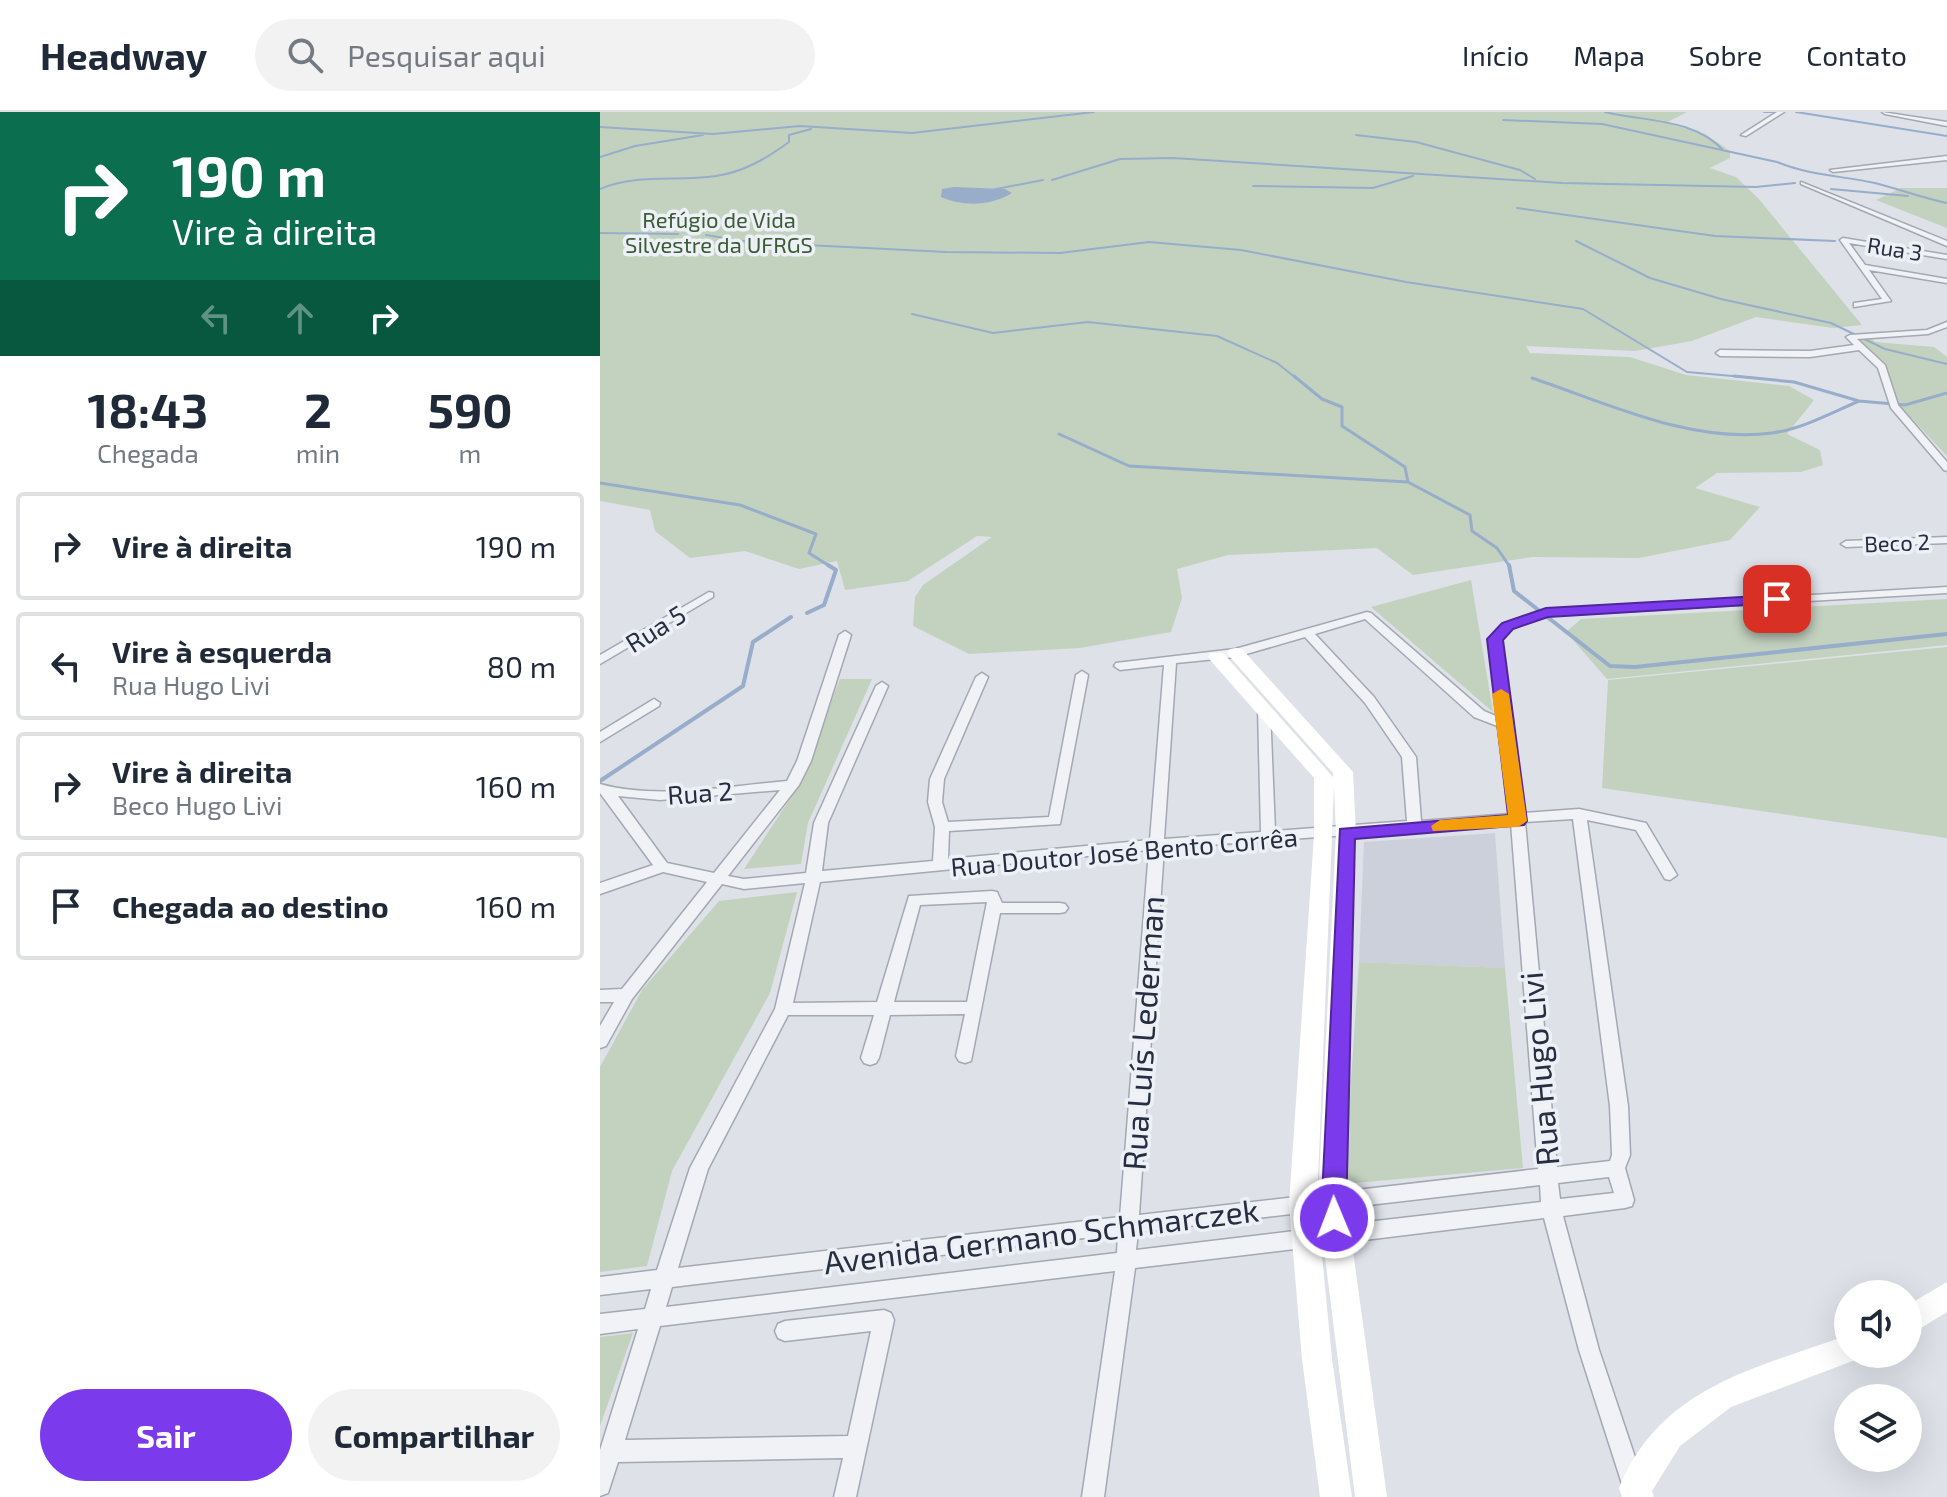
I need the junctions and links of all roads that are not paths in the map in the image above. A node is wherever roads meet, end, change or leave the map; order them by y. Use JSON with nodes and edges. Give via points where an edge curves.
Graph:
{"nodes":[{"id":1,"x":1781,"y":112,"type":"edge"},
{"id":2,"x":1885,"y":112,"type":"edge"},
{"id":3,"x":1947,"y":124,"type":"edge"},
{"id":4,"x":1744,"y":135,"type":"dead end"},
{"id":5,"x":1947,"y":160,"type":"edge"},
{"id":6,"x":1833,"y":170,"type":"dead end"},
{"id":7,"x":1803,"y":183,"type":"dead end"},
{"id":8,"x":1947,"y":244,"type":"edge"},
{"id":9,"x":1947,"y":257,"type":"edge"},
{"id":10,"x":1862,"y":267,"type":"junction"},
{"id":11,"x":1947,"y":281,"type":"edge"},
{"id":12,"x":1857,"y":305,"type":"dead end"},
{"id":13,"x":1947,"y":324,"type":"edge"},
{"id":14,"x":1859,"y":347,"type":"junction"},
{"id":15,"x":1720,"y":353,"type":"dead end"},
{"id":16,"x":1947,"y":468,"type":"edge"},
{"id":17,"x":1947,"y":540,"type":"edge"},
{"id":18,"x":1846,"y":544,"type":"dead end"},
{"id":19,"x":1947,"y":590,"type":"edge"},
{"id":20,"x":709,"y":595,"type":"dead end"},
{"id":21,"x":1307,"y":632,"type":"junction"},
{"id":22,"x":845,"y":635,"type":"dead end"},
{"id":23,"x":1227,"y":655,"type":"junction"},
{"id":24,"x":600,"y":660,"type":"edge"},
{"id":25,"x":1170,"y":663,"type":"junction"},
{"id":26,"x":1120,"y":666,"type":"dead end"},
{"id":27,"x":1082,"y":675,"type":"dead end"},
{"id":28,"x":982,"y":677,"type":"dead end"},
{"id":29,"x":882,"y":686,"type":"dead end"},
{"id":30,"x":654,"y":703,"type":"dead end"},
{"id":31,"x":1264,"y":709,"type":"junction"},
{"id":32,"x":1504,"y":724,"type":"junction"},
{"id":33,"x":600,"y":738,"type":"edge"},
{"id":34,"x":792,"y":785,"type":"junction"},
{"id":35,"x":604,"y":790,"type":"edge"},
{"id":36,"x":1579,"y":814,"type":"junction"},
{"id":37,"x":1518,"y":821,"type":"junction"},
{"id":38,"x":942,"y":827,"type":"junction"},
{"id":39,"x":1415,"y":828,"type":"junction"},
{"id":40,"x":1335,"y":834,"type":"junction"},
{"id":41,"x":1268,"y":838,"type":"junction"},
{"id":42,"x":1156,"y":844,"type":"junction"},
{"id":43,"x":940,"y":866,"type":"junction"},
{"id":44,"x":662,"y":867,"type":"junction"},
{"id":45,"x":1670,"y":875,"type":"dead end"},
{"id":46,"x":813,"y":879,"type":"junction"},
{"id":47,"x":717,"y":881,"type":"junction"},
{"id":48,"x":600,"y":889,"type":"edge"},
{"id":49,"x":993,"y":908,"type":"junction"},
{"id":50,"x":1060,"y":908,"type":"dead end"},
{"id":51,"x":626,"y":995,"type":"junction"},
{"id":52,"x":600,"y":996,"type":"edge"},
{"id":53,"x":883,"y":1008,"type":"junction"},
{"id":54,"x":974,"y":1008,"type":"junction"},
{"id":55,"x":783,"y":1009,"type":"junction"},
{"id":56,"x":600,"y":1041,"type":"edge"},
{"id":57,"x":965,"y":1056,"type":"dead end"},
{"id":58,"x":870,"y":1058,"type":"dead end"},
{"id":59,"x":1616,"y":1168,"type":"junction"},
{"id":60,"x":1546,"y":1176,"type":"junction"},
{"id":61,"x":1318,"y":1202,"type":"junction"},
{"id":62,"x":1551,"y":1208,"type":"junction"},
{"id":63,"x":1126,"y":1225,"type":"junction"},
{"id":64,"x":1335,"y":1234,"type":"junction"},
{"id":65,"x":1305,"y":1238,"type":"junction"},
{"id":66,"x":1126,"y":1260,"type":"junction"},
{"id":67,"x":662,"y":1279,"type":"junction"},
{"id":68,"x":600,"y":1286,"type":"edge"},
{"id":69,"x":1947,"y":1295,"type":"edge"},
{"id":70,"x":1922,"y":1312,"type":"edge"},
{"id":71,"x":654,"y":1317,"type":"junction"},
{"id":72,"x":600,"y":1324,"type":"edge"},
{"id":73,"x":785,"y":1331,"type":"dead end"},
{"id":74,"x":1834,"y":1354,"type":"edge"},
{"id":75,"x":857,"y":1447,"type":"junction"},
{"id":76,"x":611,"y":1451,"type":"junction"},
{"id":77,"x":600,"y":1485,"type":"edge"},
{"id":78,"x":1636,"y":1492,"type":"edge"},
{"id":79,"x":845,"y":1497,"type":"edge"},
{"id":80,"x":1093,"y":1497,"type":"edge"},
{"id":81,"x":1336,"y":1497,"type":"edge"},
{"id":82,"x":1371,"y":1497,"type":"edge"}],
"edges":[{"from":1,"to":4,"type":"street"},
{"from":2,"to":3,"type":"street"},
{"from":5,"to":6,"type":"street"},
{"from":7,"to":8,"type":"street"},
{"from":9,"to":10,"type":"street","name":"Rua 3","via":[[1843,240]]},
{"from":10,"to":11,"type":"street"},
{"from":10,"to":12,"type":"street","via":[[1887,301]]},
{"from":13,"to":14,"type":"street","via":[[1928,332],[1850,336]]},
{"from":14,"to":15,"type":"street","via":[[1810,354]]},
{"from":14,"to":16,"type":"street","via":[[1882,367],[1894,406]]},
{"from":17,"to":18,"type":"street","name":"Beco 2"},
{"from":19,"to":32,"type":"street","name":"Rua Hugo Livi","via":[[1546,613],[1507,626],[1495,639]]},
{"from":20,"to":24,"type":"street","name":"Rua 5"},
{"from":21,"to":23,"type":"street"},
{"from":21,"to":32,"type":"street","via":[[1367,615],[1479,714]]},
{"from":21,"to":39,"type":"street","via":[[1370,700],[1409,757]]},
{"from":22,"to":34,"type":"street"},
{"from":23,"to":25,"type":"street"},
{"from":23,"to":31,"type":"street"},
{"from":23,"to":40,"type":"street","via":[[1341,769]]},
{"from":25,"to":26,"type":"street"},
{"from":25,"to":42,"type":"street","name":"Rua Luís Lederman"},
{"from":27,"to":38,"type":"street","via":[[1055,821]]},
{"from":28,"to":38,"type":"street","via":[[937,779],[935,802]]},
{"from":29,"to":46,"type":"street","via":[[821,823]]},
{"from":30,"to":33,"type":"street"},
{"from":31,"to":40,"type":"street","via":[[1324,775]]},
{"from":31,"to":41,"type":"street"},
{"from":32,"to":37,"type":"street","name":"Rua Hugo Livi"},
{"from":34,"to":35,"type":"street","name":"Rua 2","via":[[660,796]]},
{"from":34,"to":47,"type":"street"},
{"from":35,"to":44,"type":"street"},
{"from":36,"to":37,"type":"street","name":"Rua Doutor José Bento Corrêa"},
{"from":36,"to":45,"type":"street","name":"Rua Doutor José Bento Corrêa","via":[[1641,826]]},
{"from":36,"to":59,"type":"street","via":[[1619,1106],[1621,1155]]},
{"from":37,"to":39,"type":"street","name":"Rua Doutor José Bento Corrêa"},
{"from":37,"to":60,"type":"street","name":"Rua Hugo Livi"},
{"from":38,"to":43,"type":"street"},
{"from":39,"to":40,"type":"street","name":"Rua Doutor José Bento Corrêa"},
{"from":40,"to":41,"type":"street","name":"Rua Doutor José Bento Corrêa"},
{"from":40,"to":61,"type":"street"},
{"from":41,"to":42,"type":"street","name":"Rua Doutor José Bento Corrêa"},
{"from":42,"to":43,"type":"street","name":"Rua Doutor José Bento Corrêa"},
{"from":42,"to":63,"type":"street","name":"Rua Luís Lederman"},
{"from":43,"to":46,"type":"street","name":"Rua Doutor José Bento Corrêa"},
{"from":44,"to":47,"type":"street","name":"Rua Doutor José Bento Corrêa"},
{"from":44,"to":48,"type":"street"},
{"from":46,"to":47,"type":"street","name":"Rua Doutor José Bento Corrêa"},
{"from":46,"to":55,"type":"street"},
{"from":47,"to":51,"type":"street"},
{"from":49,"to":50,"type":"street"},
{"from":49,"to":53,"type":"street","via":[[994,898],[988,896],[914,900]]},
{"from":49,"to":54,"type":"street"},
{"from":51,"to":52,"type":"street"},
{"from":51,"to":56,"type":"street"},
{"from":53,"to":54,"type":"street"},
{"from":53,"to":55,"type":"street"},
{"from":53,"to":58,"type":"street"},
{"from":54,"to":57,"type":"street"},
{"from":55,"to":67,"type":"street","via":[[699,1168]]},
{"from":59,"to":60,"type":"street","name":"Avenida Germano Schmarczek"},
{"from":59,"to":62,"type":"street","name":"Avenida Germano Schmarczek","via":[[1625,1200]]},
{"from":60,"to":61,"type":"street","name":"Avenida Germano Schmarczek"},
{"from":60,"to":62,"type":"street","name":"Rua Hugo Livi"},
{"from":61,"to":63,"type":"street","name":"Avenida Germano Schmarczek"},
{"from":61,"to":64,"type":"street"},
{"from":61,"to":65,"type":"street"},
{"from":62,"to":64,"type":"street","name":"Avenida Germano Schmarczek"},
{"from":62,"to":78,"type":"street","name":"Rua Hugo Livi","via":[[1589,1350]]},
{"from":63,"to":66,"type":"street","name":"Rua Luís Lederman"},
{"from":63,"to":67,"type":"street","name":"Avenida Germano Schmarczek"},
{"from":64,"to":65,"type":"street","name":"Avenida Germano Schmarczek"},
{"from":64,"to":82,"type":"street"},
{"from":65,"to":66,"type":"street","name":"Avenida Germano Schmarczek"},
{"from":65,"to":81,"type":"street"},
{"from":66,"to":71,"type":"street","name":"Avenida Germano Schmarczek"},
{"from":66,"to":80,"type":"street","name":"Rua Luís Lederman"},
{"from":67,"to":68,"type":"street","name":"Avenida Germano Schmarczek"},
{"from":67,"to":71,"type":"street"},
{"from":69,"to":70,"type":"street"},
{"from":71,"to":72,"type":"street","name":"Avenida Germano Schmarczek"},
{"from":71,"to":76,"type":"street"},
{"from":73,"to":75,"type":"street","via":[[884,1320]]},
{"from":74,"to":78,"type":"street","via":[[1721,1396],[1669,1435]]},
{"from":75,"to":76,"type":"street"},
{"from":75,"to":79,"type":"street"},
{"from":76,"to":77,"type":"street"}]}
